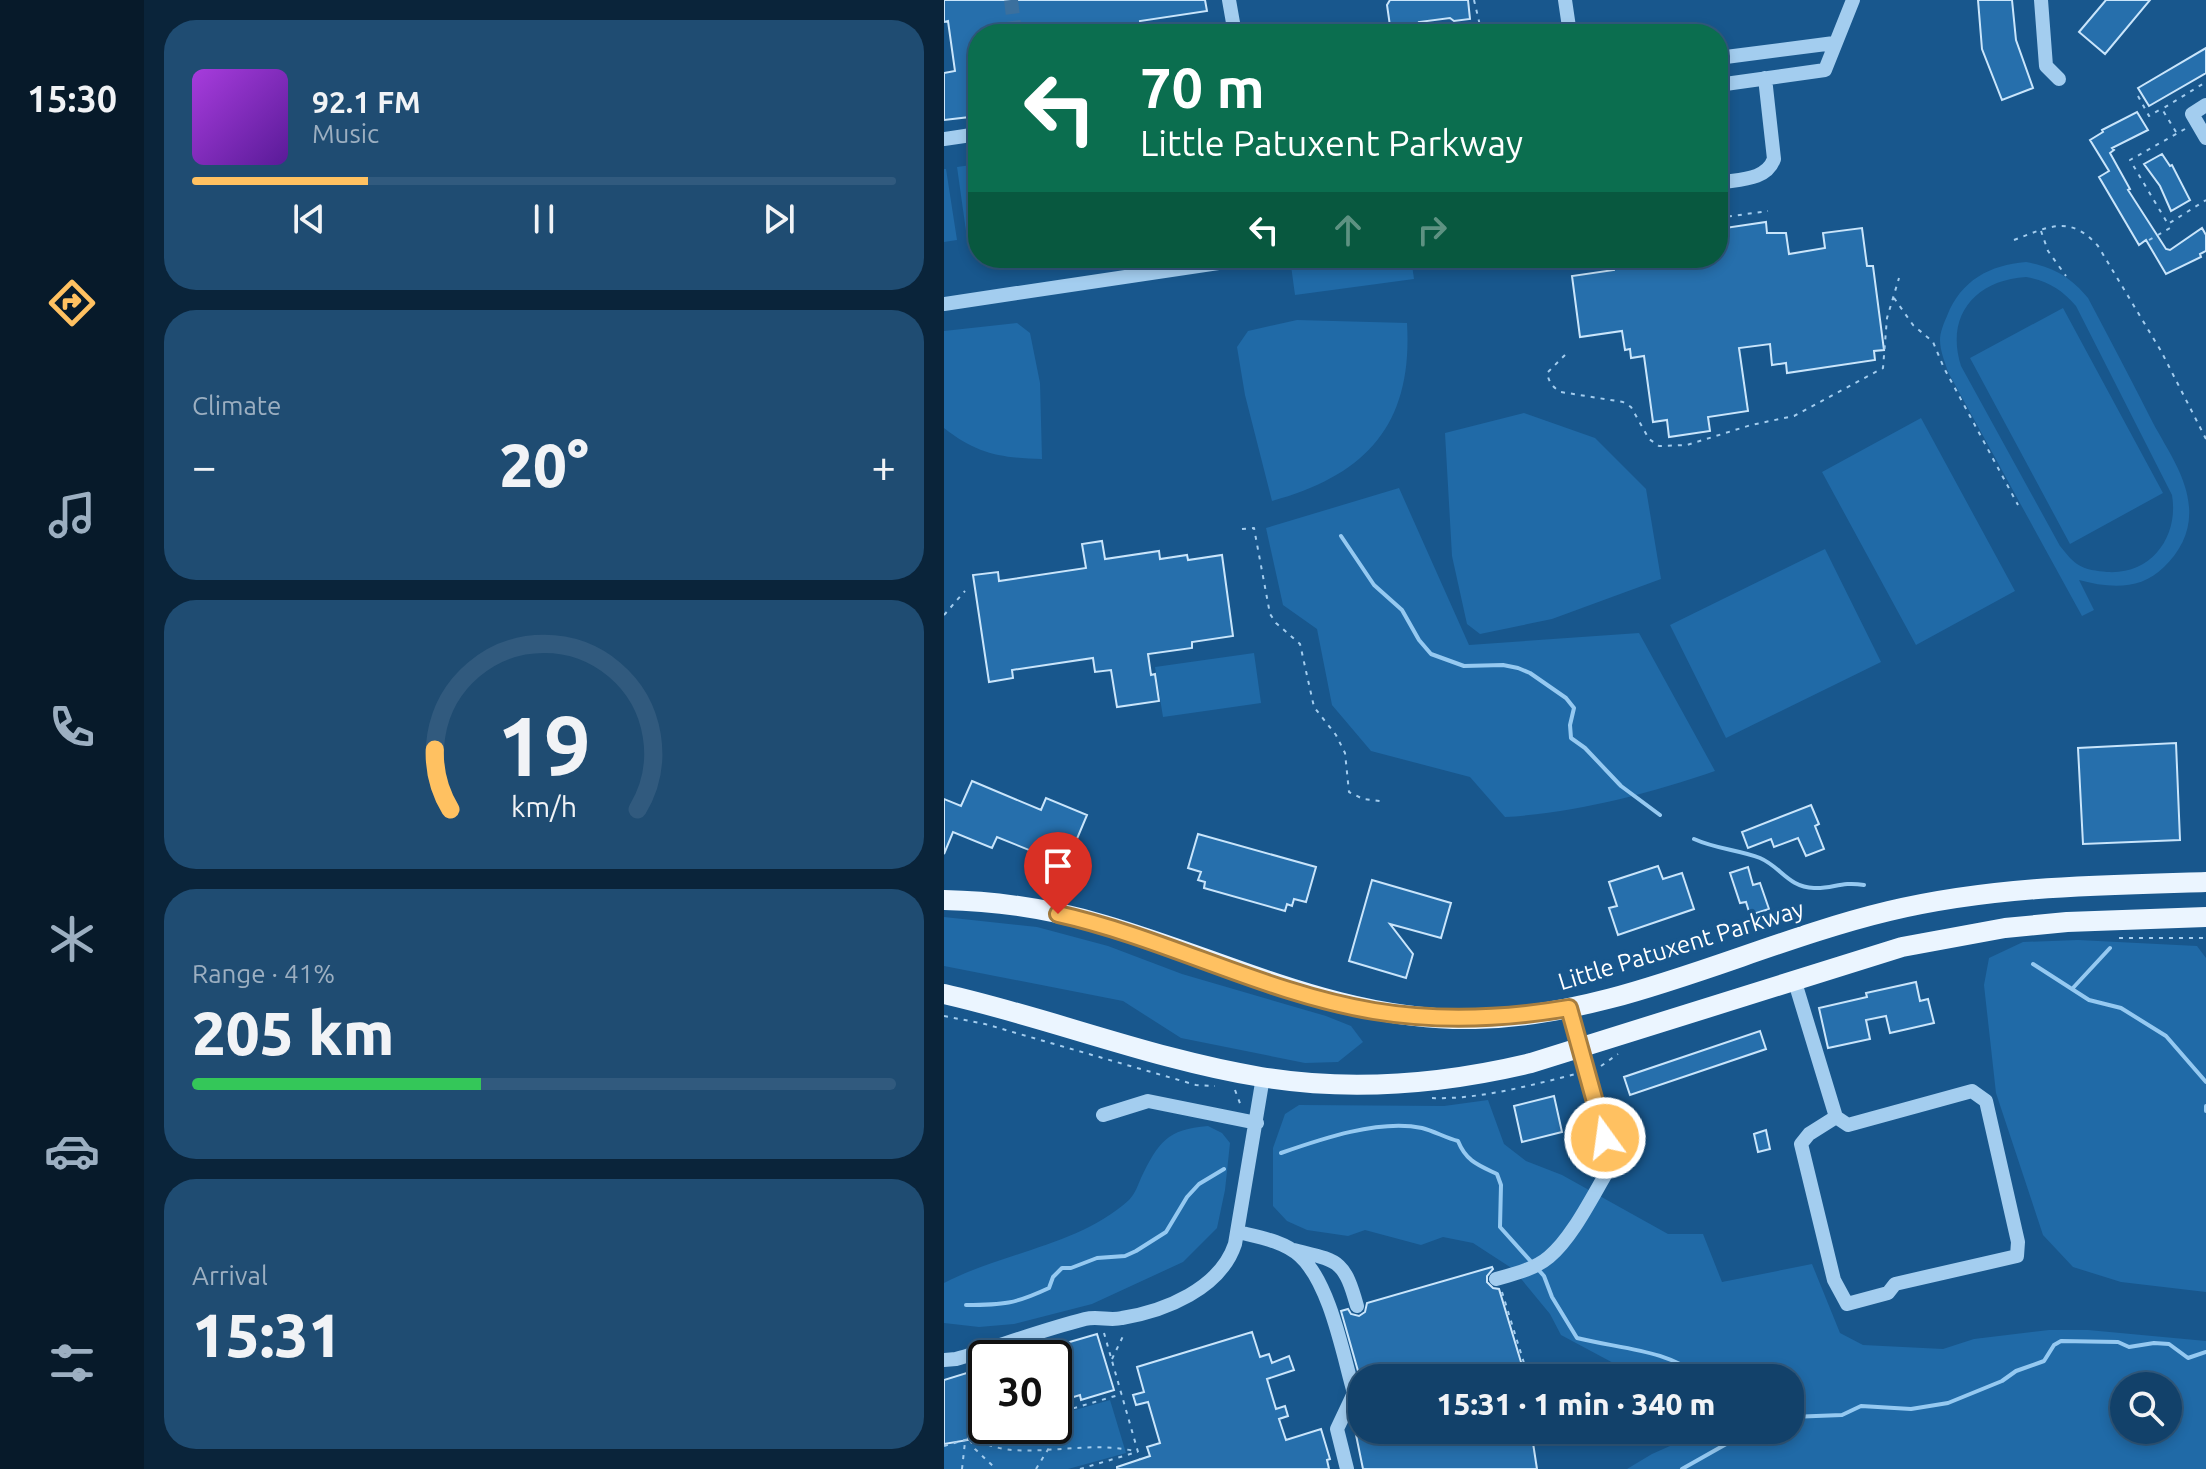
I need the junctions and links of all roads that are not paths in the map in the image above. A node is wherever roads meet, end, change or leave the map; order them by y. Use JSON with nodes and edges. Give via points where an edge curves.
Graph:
{"nodes":[{"id":1,"x":1229,"y":0,"type":"edge"},
{"id":2,"x":1565,"y":0,"type":"edge"},
{"id":3,"x":1853,"y":0,"type":"edge"},
{"id":4,"x":2041,"y":0,"type":"edge"},
{"id":5,"x":1233,"y":24,"type":"edge"},
{"id":6,"x":1569,"y":24,"type":"edge"},
{"id":7,"x":1834,"y":43,"type":"junction"},
{"id":8,"x":1728,"y":57,"type":"edge"},
{"id":9,"x":1765,"y":78,"type":"junction"},
{"id":10,"x":2059,"y":79,"type":"dead end"},
{"id":11,"x":1728,"y":84,"type":"edge"},
{"id":12,"x":2206,"y":105,"type":"edge"},
{"id":13,"x":968,"y":135,"type":"edge"},
{"id":14,"x":2206,"y":138,"type":"edge"},
{"id":15,"x":944,"y":139,"type":"edge"},
{"id":16,"x":1728,"y":181,"type":"edge"},
{"id":17,"x":1185,"y":268,"type":"edge"},
{"id":18,"x":944,"y":304,"type":"edge"},
{"id":19,"x":2206,"y":882,"type":"edge"},
{"id":20,"x":944,"y":900,"type":"edge"},
{"id":21,"x":2206,"y":917,"type":"edge"},
{"id":22,"x":1794,"y":979,"type":"junction"},
{"id":23,"x":944,"y":994,"type":"edge"},
{"id":24,"x":1569,"y":1008,"type":"junction"},
{"id":25,"x":1579,"y":1048,"type":"junction"},
{"id":26,"x":1263,"y":1077,"type":"junction"},
{"id":27,"x":1103,"y":1115,"type":"dead end"},
{"id":28,"x":1836,"y":1117,"type":"junction"},
{"id":29,"x":1257,"y":1123,"type":"junction"},
{"id":30,"x":1238,"y":1232,"type":"junction"},
{"id":31,"x":1289,"y":1249,"type":"junction"},
{"id":32,"x":1499,"y":1278,"type":"road end"},
{"id":33,"x":1357,"y":1306,"type":"dead end"},
{"id":34,"x":944,"y":1360,"type":"edge"},
{"id":35,"x":1347,"y":1469,"type":"edge"}],
"edges":[{"from":1,"to":5,"type":"street"},
{"from":2,"to":6,"type":"street"},
{"from":3,"to":7,"type":"street"},
{"from":4,"to":10,"type":"street","via":[[2046,66]]},
{"from":7,"to":8,"type":"street"},
{"from":7,"to":9,"type":"street","via":[[1825,70]]},
{"from":9,"to":11,"type":"street"},
{"from":9,"to":16,"type":"street","via":[[1772,165],[1760,175]]},
{"from":12,"to":14,"type":"street","via":[[2192,114]]},
{"from":13,"to":15,"type":"street"},
{"from":17,"to":18,"type":"street"},
{"from":19,"to":24,"type":"main road","name":"Little Patuxent Parkway","via":[[2064,886],[1944,899],[1833,926]]},
{"from":20,"to":24,"type":"main road","name":"Little Patuxent Parkway","via":[[1006,905],[1101,924],[1270,984],[1373,1011],[1473,1019]]},
{"from":21,"to":22,"type":"main road","via":[[2005,928],[1902,947]]},
{"from":22,"to":25,"type":"main road"},
{"from":22,"to":28,"type":"street"},
{"from":23,"to":26,"type":"main road","via":[[1142,1050]]},
{"from":24,"to":25,"type":"street"},
{"from":25,"to":26,"type":"main road","via":[[1477,1076],[1427,1082],[1326,1083]]},
{"from":25,"to":32,"type":"street","via":[[1609,1161],[1607,1172],[1550,1256]]},
{"from":26,"to":29,"type":"street"},
{"from":27,"to":29,"type":"street","via":[[1148,1101]]},
{"from":28,"to":28,"type":"street","via":[[1848,1125],[1972,1091],[1986,1101],[2017,1256],[1895,1284],[1888,1293],[1847,1304],[1834,1280],[1801,1144]]},
{"from":29,"to":30,"type":"street"},
{"from":30,"to":31,"type":"street"},
{"from":30,"to":34,"type":"street","via":[[1225,1265],[1207,1283],[1159,1308],[1117,1319],[1087,1318]]},
{"from":31,"to":33,"type":"street","via":[[1334,1260],[1347,1275]]},
{"from":31,"to":35,"type":"street","via":[[1301,1256],[1322,1290],[1354,1393],[1337,1429]]}]}
